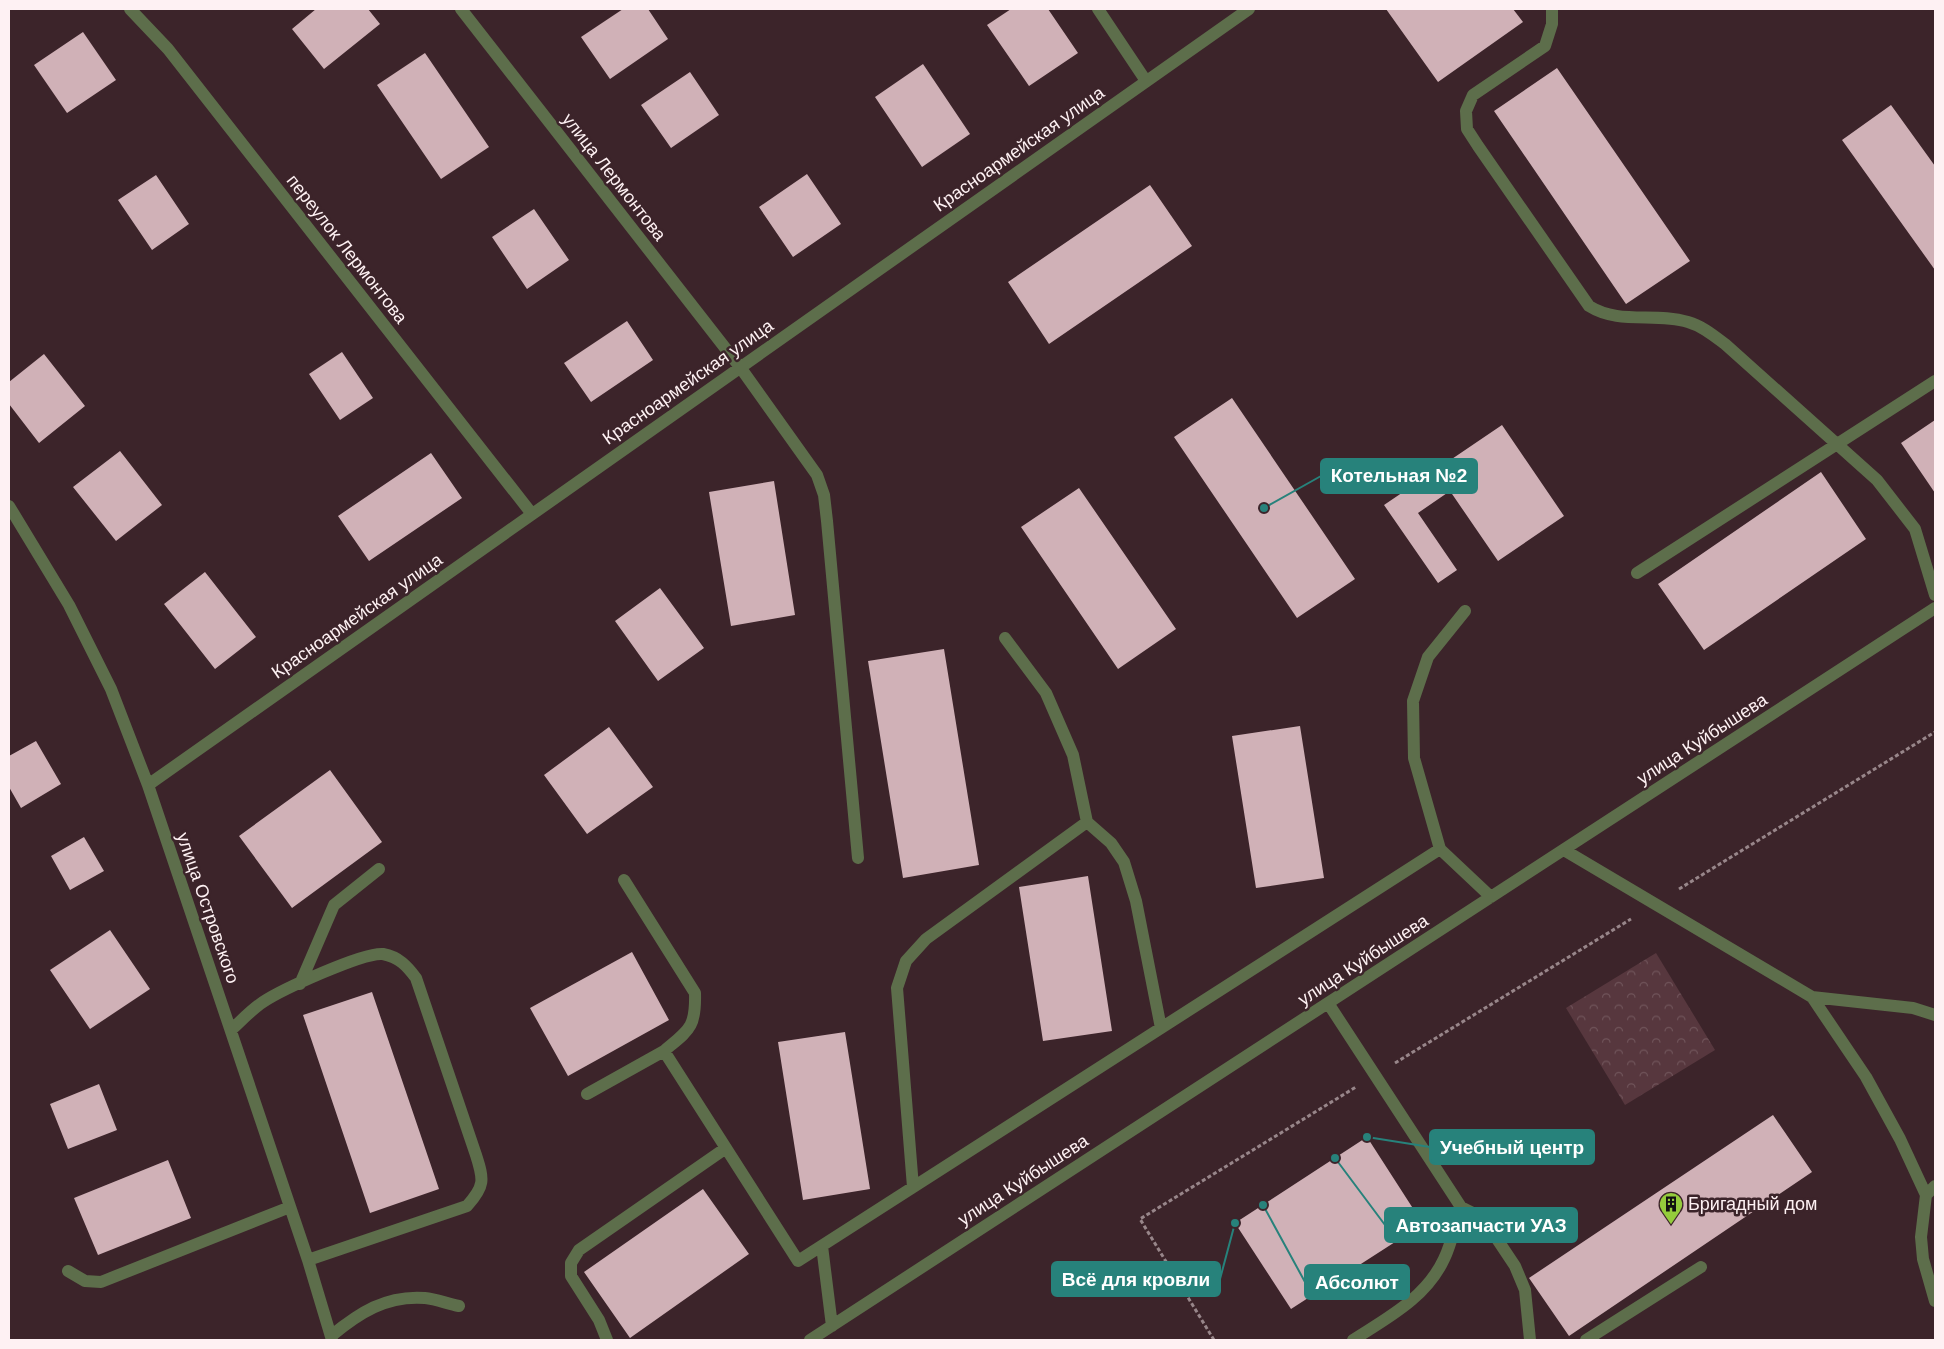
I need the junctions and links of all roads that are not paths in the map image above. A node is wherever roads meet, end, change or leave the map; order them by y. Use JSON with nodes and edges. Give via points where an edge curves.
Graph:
{"nodes":[{"id":1,"x":130,"y":9,"type":"edge"},
{"id":2,"x":461,"y":9,"type":"edge"},
{"id":3,"x":1098,"y":9,"type":"edge"},
{"id":4,"x":1249,"y":9,"type":"edge"},
{"id":5,"x":1552,"y":9,"type":"edge"},
{"id":6,"x":1146,"y":81,"type":"junction"},
{"id":7,"x":740,"y":367,"type":"junction"},
{"id":8,"x":1935,"y":380,"type":"edge"},
{"id":9,"x":1838,"y":444,"type":"junction"},
{"id":10,"x":10,"y":511,"type":"edge"},
{"id":11,"x":532,"y":514,"type":"junction"},
{"id":12,"x":1637,"y":573,"type":"dead end"},
{"id":13,"x":1935,"y":595,"type":"edge"},
{"id":14,"x":1935,"y":608,"type":"edge"},
{"id":15,"x":1465,"y":612,"type":"dead end"},
{"id":16,"x":1005,"y":638,"type":"dead end"},
{"id":17,"x":148,"y":785,"type":"junction"},
{"id":18,"x":1087,"y":822,"type":"junction"},
{"id":19,"x":1440,"y":849,"type":"junction"},
{"id":20,"x":1564,"y":850,"type":"junction"},
{"id":21,"x":858,"y":858,"type":"dead end"},
{"id":22,"x":379,"y":869,"type":"dead end"},
{"id":23,"x":624,"y":880,"type":"dead end"},
{"id":24,"x":1491,"y":897,"type":"junction"},
{"id":25,"x":300,"y":984,"type":"junction"},
{"id":26,"x":1812,"y":997,"type":"junction"},
{"id":27,"x":1328,"y":1003,"type":"junction"},
{"id":28,"x":1935,"y":1015,"type":"edge"},
{"id":29,"x":1161,"y":1028,"type":"junction"},
{"id":30,"x":231,"y":1030,"type":"junction"},
{"id":31,"x":664,"y":1052,"type":"junction"},
{"id":32,"x":587,"y":1094,"type":"dead end"},
{"id":33,"x":726,"y":1148,"type":"junction"},
{"id":34,"x":913,"y":1187,"type":"junction"},
{"id":35,"x":1931,"y":1191,"type":"edge"},
{"id":36,"x":290,"y":1207,"type":"junction"},
{"id":37,"x":1461,"y":1207,"type":"junction"},
{"id":38,"x":822,"y":1246,"type":"junction"},
{"id":39,"x":308,"y":1260,"type":"junction"},
{"id":40,"x":1701,"y":1267,"type":"dead end"},
{"id":41,"x":68,"y":1271,"type":"dead end"},
{"id":42,"x":1935,"y":1301,"type":"edge"},
{"id":43,"x":458,"y":1306,"type":"dead end"},
{"id":44,"x":832,"y":1326,"type":"junction"},
{"id":45,"x":331,"y":1338,"type":"edge"},
{"id":46,"x":607,"y":1340,"type":"edge"},
{"id":47,"x":810,"y":1340,"type":"edge"},
{"id":48,"x":1353,"y":1340,"type":"edge"},
{"id":49,"x":1529,"y":1340,"type":"edge"},
{"id":50,"x":1586,"y":1340,"type":"edge"}],
"edges":[{"from":1,"to":11,"type":"street","name":"переулок Лермонтова","via":[[168,49]]},
{"from":2,"to":7,"type":"street","name":"улица Лермонтова"},
{"from":3,"to":6,"type":"street"},
{"from":4,"to":6,"type":"street","name":"Красноармейская улица"},
{"from":5,"to":9,"type":"street","via":[[1552,24],[1545,46],[1473,95],[1466,110],[1467,129],[1478,146],[1589,306],[1600,314],[1666,318],[1704,329]]},
{"from":6,"to":7,"type":"street","name":"Красноармейская улица"},
{"from":7,"to":11,"type":"street","name":"Красноармейская улица"},
{"from":7,"to":21,"type":"street","name":"улица Лермонтова","via":[[812,468],[824,495]]},
{"from":8,"to":9,"type":"street"},
{"from":9,"to":12,"type":"street"},
{"from":9,"to":13,"type":"street","via":[[1877,480],[1915,529]]},
{"from":10,"to":17,"type":"street","name":"улица Островского","via":[[69,604],[102,672]]},
{"from":11,"to":17,"type":"street","name":"Красноармейская улица"},
{"from":14,"to":20,"type":"street","name":"улица Куйбышева"},
{"from":15,"to":19,"type":"street","via":[[1428,657],[1413,701],[1414,758]]},
{"from":16,"to":18,"type":"street","via":[[1046,693],[1074,755]]},
{"from":17,"to":30,"type":"street","name":"улица Островского"},
{"from":18,"to":29,"type":"street","via":[[1111,844],[1124,862],[1136,901]]},
{"from":18,"to":34,"type":"street","via":[[926,939],[906,961],[897,988]]},
{"from":19,"to":24,"type":"street"},
{"from":19,"to":29,"type":"street"},
{"from":20,"to":24,"type":"street","name":"улица Куйбышева"},
{"from":20,"to":26,"type":"street"},
{"from":22,"to":25,"type":"street","via":[[334,905]]},
{"from":23,"to":31,"type":"street","via":[[695,993],[695,1013],[688,1031]]},
{"from":24,"to":27,"type":"street","name":"улица Куйбышева"},
{"from":25,"to":30,"type":"street","via":[[262,1003]]},
{"from":25,"to":39,"type":"street","via":[[381,954],[395,957],[406,965],[416,978],[483,1177],[480,1192],[467,1206]]},
{"from":26,"to":28,"type":"street","via":[[1913,1008]]},
{"from":26,"to":35,"type":"street","via":[[1866,1077]]},
{"from":27,"to":37,"type":"street"},
{"from":27,"to":44,"type":"street","name":"улица Куйбышева"},
{"from":29,"to":34,"type":"street"},
{"from":30,"to":36,"type":"street","name":"улица Островского"},
{"from":31,"to":32,"type":"street"},
{"from":31,"to":33,"type":"street"},
{"from":33,"to":38,"type":"street","via":[[798,1260]]},
{"from":33,"to":46,"type":"street","via":[[579,1250],[571,1262],[571,1276],[599,1320]]},
{"from":34,"to":38,"type":"street"},
{"from":35,"to":42,"type":"street","via":[[1921,1237],[1923,1259]]},
{"from":36,"to":39,"type":"street","name":"улица Островского"},
{"from":36,"to":41,"type":"street","via":[[101,1282],[85,1281]]},
{"from":37,"to":48,"type":"street","via":[[1445,1258],[1427,1286],[1408,1304]]},
{"from":37,"to":49,"type":"street","via":[[1483,1218],[1515,1266],[1525,1290]]},
{"from":38,"to":44,"type":"street"},
{"from":39,"to":45,"type":"street","name":"улица Островского"},
{"from":40,"to":50,"type":"street"},
{"from":43,"to":45,"type":"street","via":[[425,1298],[390,1301],[358,1314]]},
{"from":44,"to":47,"type":"street","name":"улица Куйбышева"}]}
